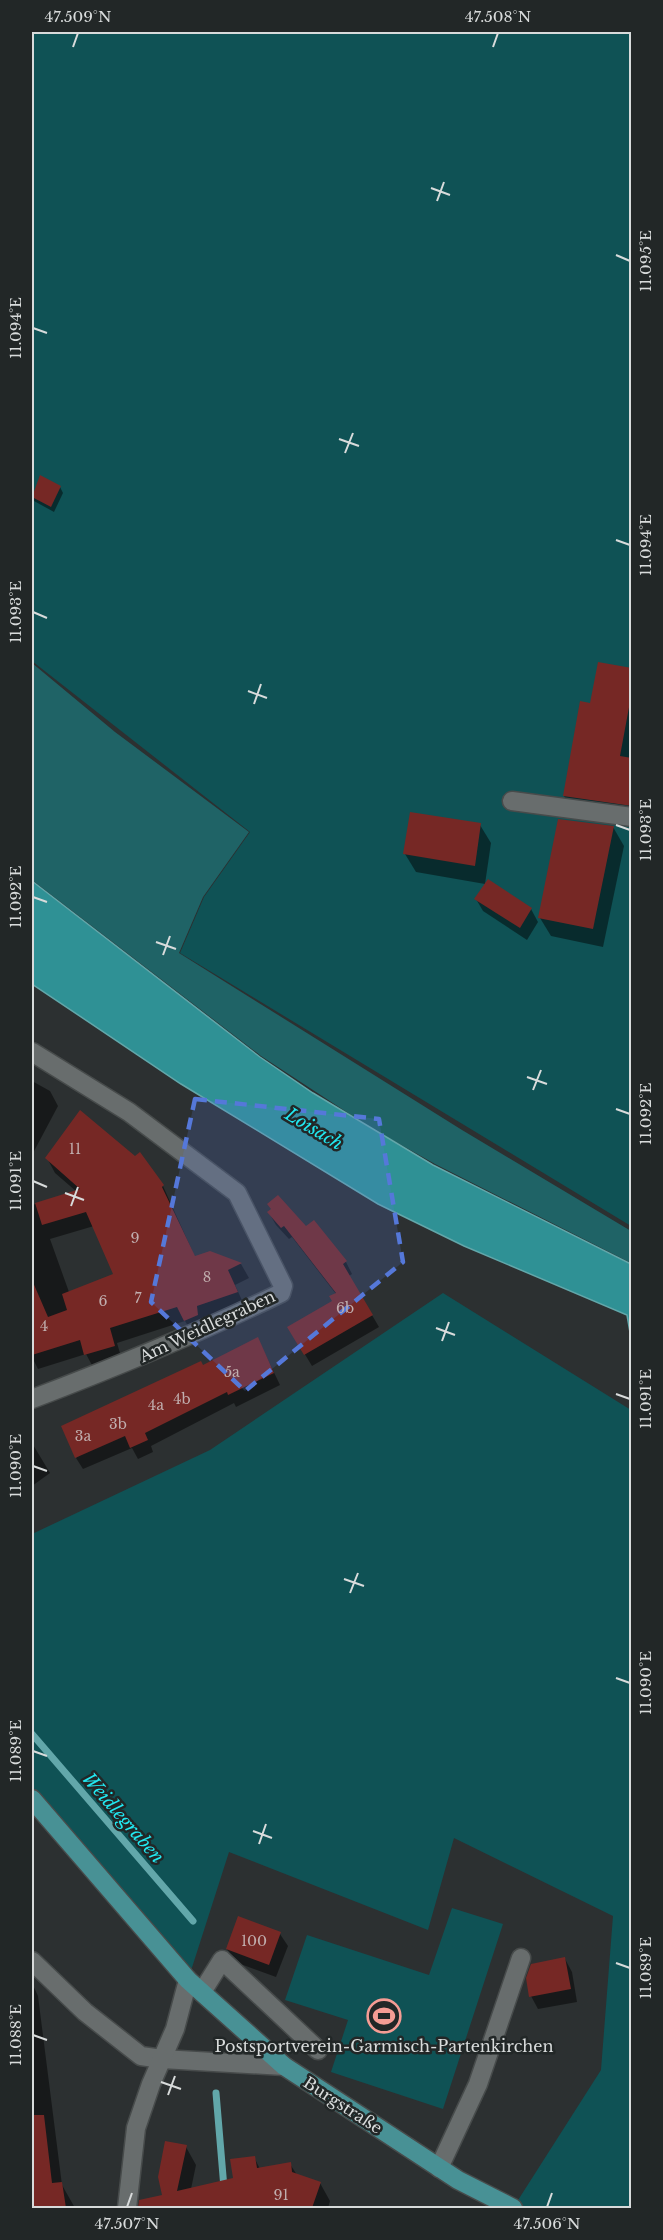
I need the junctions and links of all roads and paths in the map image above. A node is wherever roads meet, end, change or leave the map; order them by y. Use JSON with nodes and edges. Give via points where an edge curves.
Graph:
{"nodes":[{"id":1,"x":512,"y":801,"type":"dead end"},
{"id":2,"x":632,"y":818,"type":"edge"},
{"id":3,"x":32,"y":1052,"type":"edge"},
{"id":4,"x":32,"y":1399,"type":"edge"},
{"id":5,"x":32,"y":1799,"type":"edge"},
{"id":6,"x":521,"y":1958,"type":"dead end"},
{"id":7,"x":32,"y":1961,"type":"edge"},
{"id":8,"x":188,"y":1980,"type":"junction"},
{"id":9,"x":202,"y":1992,"type":"junction"},
{"id":10,"x":318,"y":2050,"type":"dead end"},
{"id":11,"x":162,"y":2060,"type":"junction"},
{"id":12,"x":284,"y":2066,"type":"junction"},
{"id":13,"x":439,"y":2168,"type":"junction"},
{"id":14,"x":127,"y":2208,"type":"edge"},
{"id":15,"x":513,"y":2208,"type":"edge"}],
"edges":[{"from":1,"to":2,"type":"street"},
{"from":3,"to":4,"type":"street","name":"Am Weidlegraben","via":[[129,1112],[237,1193],[283,1286],[280,1293],[150,1354]]},
{"from":5,"to":8,"type":"main road","name":"Burgstraße"},
{"from":6,"to":13,"type":"street","via":[[478,2084]]},
{"from":7,"to":11,"type":"street","via":[[85,2012],[141,2056]]},
{"from":8,"to":9,"type":"main road","name":"Burgstraße"},
{"from":8,"to":11,"type":"street"},
{"from":9,"to":10,"type":"street","via":[[222,1960]]},
{"from":9,"to":12,"type":"main road","name":"Burgstraße"},
{"from":11,"to":12,"type":"street"},
{"from":11,"to":14,"type":"street","via":[[136,2128]]},
{"from":12,"to":13,"type":"main road","name":"Burgstraße"},
{"from":13,"to":15,"type":"main road","name":"Burgstraße"}]}
